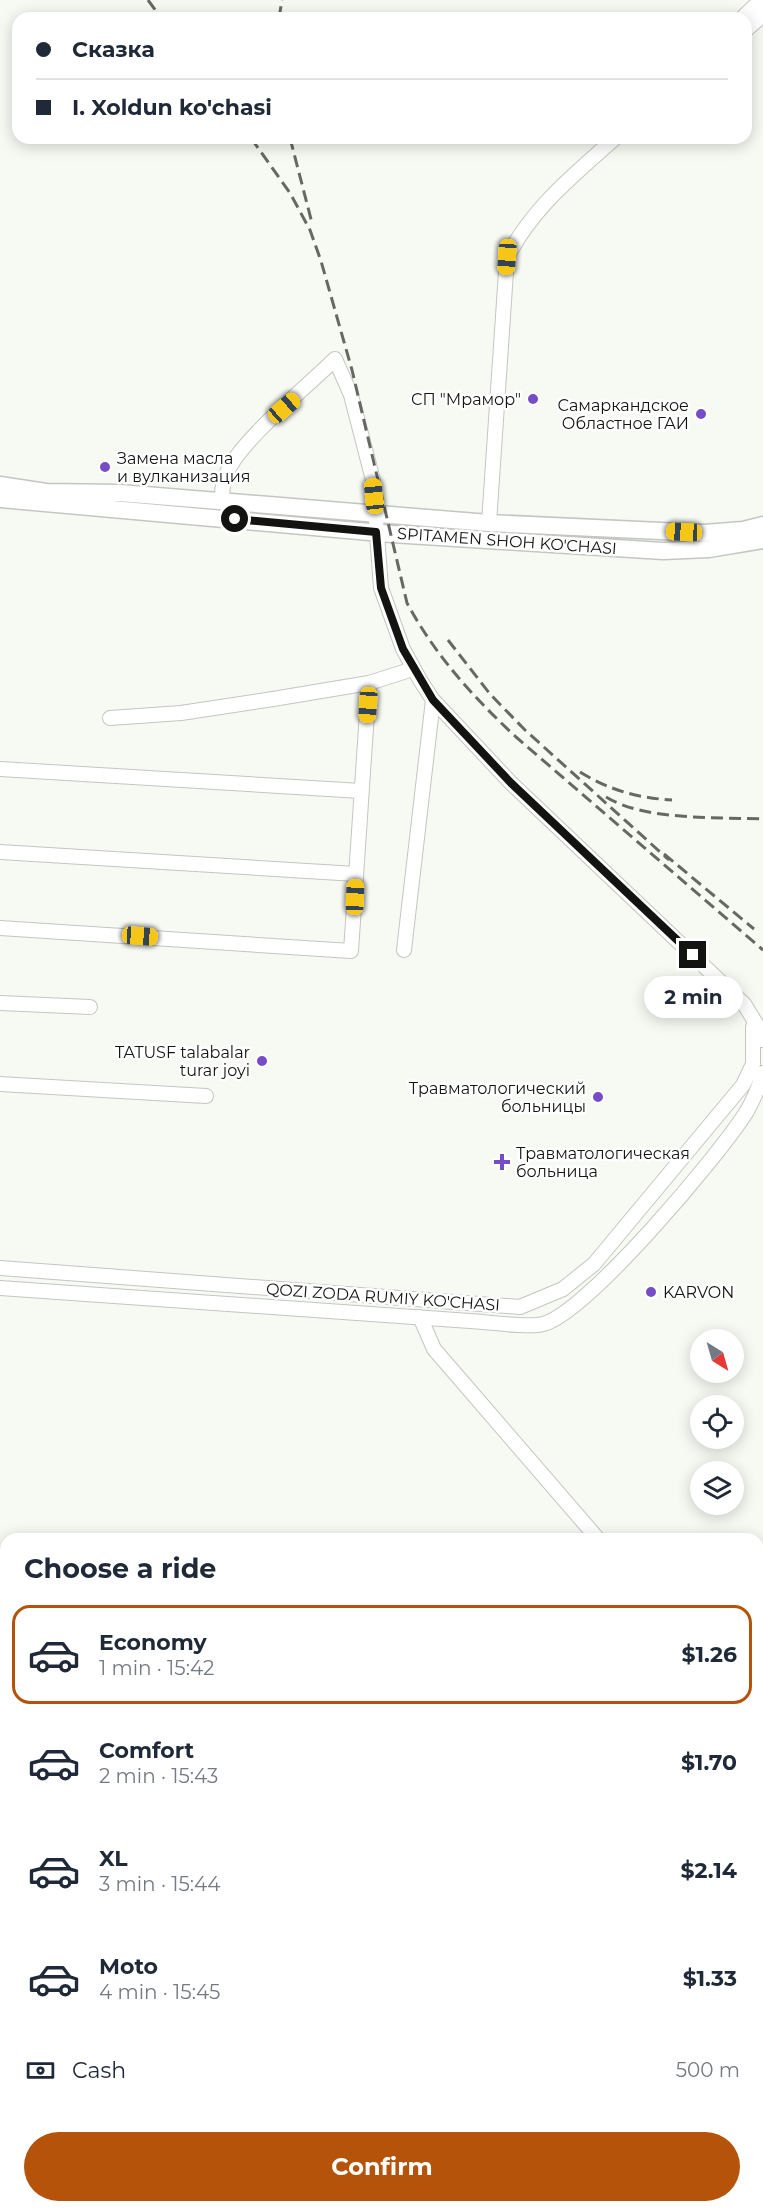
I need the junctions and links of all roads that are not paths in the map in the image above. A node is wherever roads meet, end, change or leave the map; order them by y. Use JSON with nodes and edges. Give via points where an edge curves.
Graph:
{"nodes":[{"id":1,"x":761,"y":0,"type":"edge"},
{"id":2,"x":748,"y":12,"type":"edge"},
{"id":3,"x":608,"y":144,"type":"edge"},
{"id":4,"x":0,"y":485,"type":"edge"},
{"id":5,"x":0,"y":499,"type":"edge"},
{"id":6,"x":222,"y":502,"type":"junction"},
{"id":7,"x":376,"y":513,"type":"junction"},
{"id":8,"x":489,"y":523,"type":"junction"},
{"id":9,"x":763,"y":525,"type":"edge"},
{"id":10,"x":376,"y":532,"type":"junction"},
{"id":11,"x":763,"y":540,"type":"edge"},
{"id":12,"x":413,"y":669,"type":"junction"},
{"id":13,"x":369,"y":683,"type":"junction"},
{"id":14,"x":433,"y":700,"type":"junction"},
{"id":15,"x":110,"y":718,"type":"dead end"},
{"id":16,"x":0,"y":769,"type":"edge"},
{"id":17,"x":362,"y":791,"type":"junction"},
{"id":18,"x":0,"y":852,"type":"edge"},
{"id":19,"x":356,"y":874,"type":"junction"},
{"id":20,"x":0,"y":928,"type":"edge"},
{"id":21,"x":404,"y":950,"type":"dead end"},
{"id":22,"x":0,"y":1003,"type":"edge"},
{"id":23,"x":90,"y":1007,"type":"dead end"},
{"id":24,"x":752,"y":1016,"type":"junction"},
{"id":25,"x":763,"y":1040,"type":"edge"},
{"id":26,"x":763,"y":1073,"type":"edge"},
{"id":27,"x":0,"y":1084,"type":"edge"},
{"id":28,"x":206,"y":1096,"type":"dead end"},
{"id":29,"x":0,"y":1268,"type":"edge"},
{"id":30,"x":0,"y":1288,"type":"edge"},
{"id":31,"x":420,"y":1317,"type":"junction"},
{"id":32,"x":593,"y":1533,"type":"edge"}],
"edges":[{"from":1,"to":2,"type":"street"},
{"from":3,"to":8,"type":"street","via":[[543,204],[523,227],[507,257]]},
{"from":4,"to":6,"type":"main road","name":"SPITAMEN SHOH KO'CHASI","via":[[46,492],[120,493]]},
{"from":5,"to":10,"type":"main road","name":"SPITAMEN SHOH KO'CHASI"},
{"from":6,"to":7,"type":"main road","name":"SPITAMEN SHOH KO'CHASI"},
{"from":6,"to":7,"type":"street","via":[[222,488],[230,466],[269,421],[335,359],[351,395],[373,480]]},
{"from":7,"to":8,"type":"main road","name":"SPITAMEN SHOH KO'CHASI"},
{"from":7,"to":10,"type":"street"},
{"from":8,"to":9,"type":"main road","name":"SPITAMEN SHOH KO'CHASI","via":[[704,533]]},
{"from":10,"to":11,"type":"main road","name":"SPITAMEN SHOH KO'CHASI","via":[[663,551],[709,549]]},
{"from":10,"to":12,"type":"street","via":[[381,588]]},
{"from":12,"to":13,"type":"street"},
{"from":12,"to":14,"type":"street"},
{"from":13,"to":15,"type":"street","via":[[181,713]]},
{"from":13,"to":17,"type":"street"},
{"from":14,"to":21,"type":"street"},
{"from":14,"to":24,"type":"street","via":[[511,783],[744,1004]]},
{"from":16,"to":17,"type":"street"},
{"from":17,"to":19,"type":"street"},
{"from":18,"to":19,"type":"street"},
{"from":19,"to":20,"type":"street","via":[[351,951]]},
{"from":22,"to":23,"type":"street"},
{"from":24,"to":25,"type":"street"},
{"from":24,"to":29,"type":"street","name":"QOZI ZODA RUMIY KO'CHASI","via":[[755,1054],[743,1084],[594,1264],[563,1289],[520,1306],[465,1305]]},
{"from":26,"to":31,"type":"street","name":"QOZI ZODA RUMIY KO'CHASI","via":[[737,1125],[659,1220],[581,1301],[544,1324]]},
{"from":27,"to":28,"type":"street"},
{"from":30,"to":31,"type":"street","name":"QOZI ZODA RUMIY KO'CHASI"},
{"from":31,"to":32,"type":"street","via":[[434,1349]]}]}
